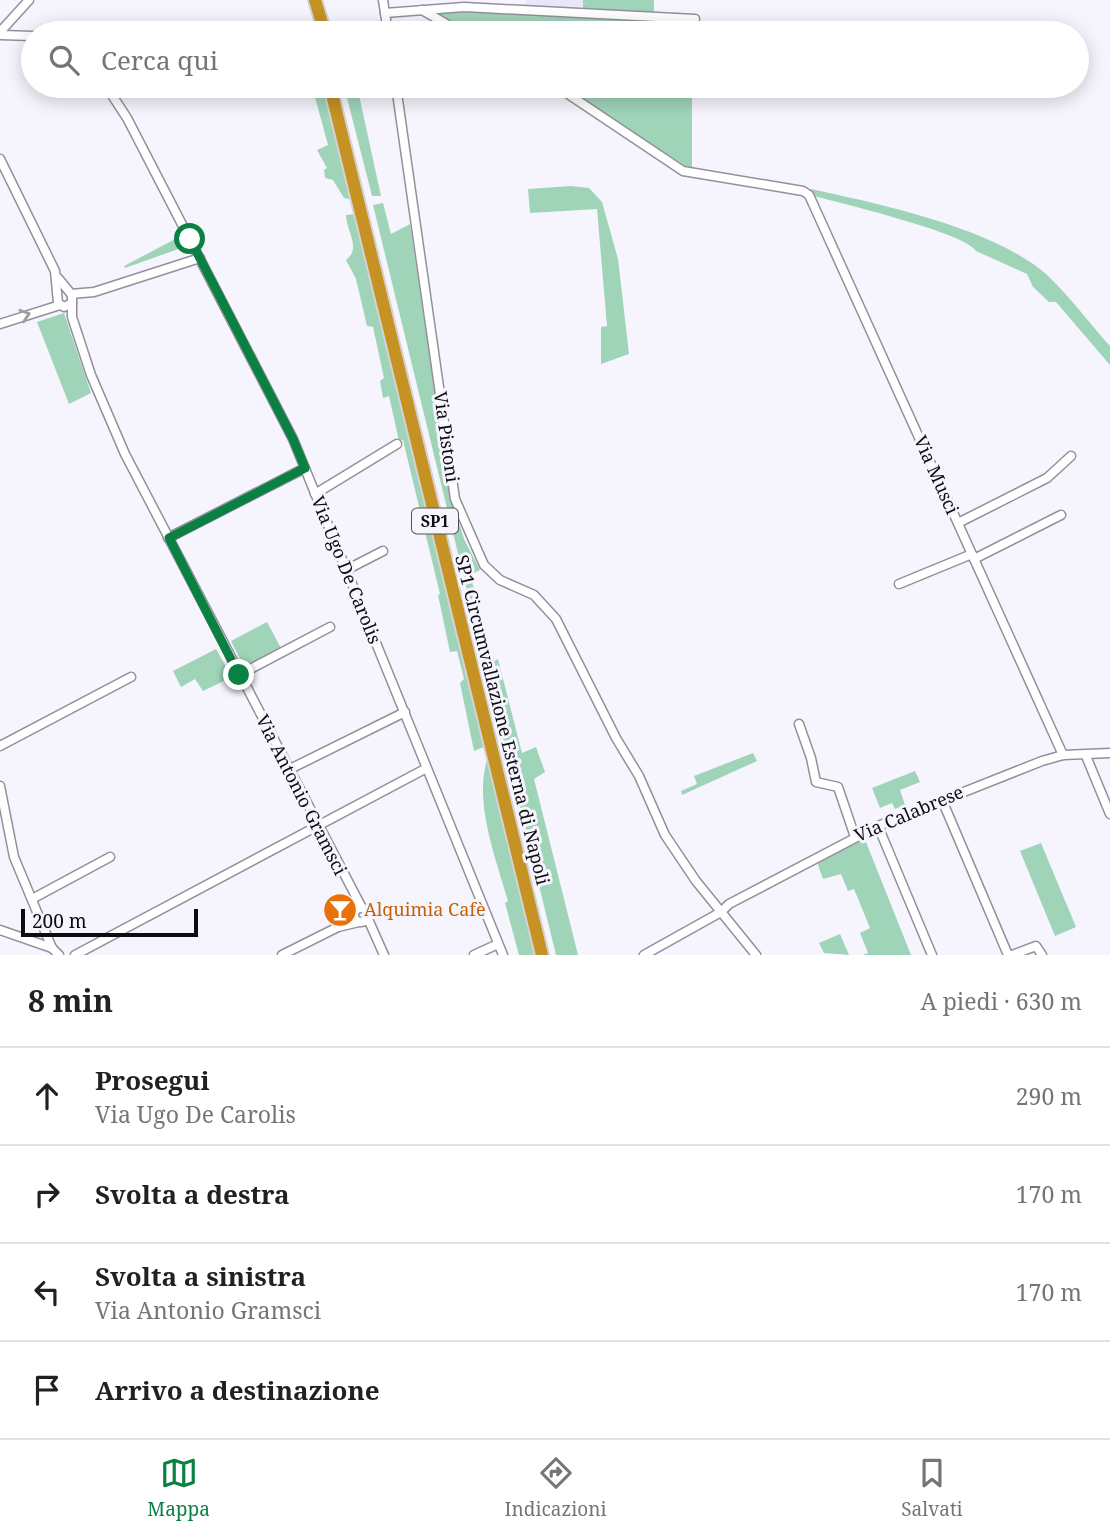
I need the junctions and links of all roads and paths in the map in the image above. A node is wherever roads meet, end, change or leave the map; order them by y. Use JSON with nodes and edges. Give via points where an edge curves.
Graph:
{"nodes":[{"id":1,"x":29,"y":0,"type":"edge"},
{"id":2,"x":383,"y":0,"type":"edge"},
{"id":3,"x":309,"y":2,"type":"edge"},
{"id":4,"x":422,"y":10,"type":"junction"},
{"id":5,"x":385,"y":13,"type":"junction"},
{"id":6,"x":695,"y":19,"type":"dead end"},
{"id":7,"x":314,"y":21,"type":"edge"},
{"id":8,"x":319,"y":21,"type":"edge"},
{"id":9,"x":386,"y":21,"type":"edge"},
{"id":10,"x":441,"y":21,"type":"edge"},
{"id":11,"x":0,"y":33,"type":"edge"},
{"id":12,"x":21,"y":35,"type":"edge"},
{"id":13,"x":114,"y":98,"type":"edge"},
{"id":14,"x":333,"y":98,"type":"edge"},
{"id":15,"x":342,"y":98,"type":"edge"},
{"id":16,"x":398,"y":98,"type":"edge"},
{"id":17,"x":574,"y":98,"type":"edge"},
{"id":18,"x":0,"y":159,"type":"edge"},
{"id":19,"x":200,"y":258,"type":"junction"},
{"id":20,"x":64,"y":300,"type":"junction"},
{"id":21,"x":0,"y":324,"type":"edge"},
{"id":22,"x":397,"y":444,"type":"dead end"},
{"id":23,"x":1071,"y":456,"type":"dead end"},
{"id":24,"x":305,"y":468,"type":"junction"},
{"id":25,"x":315,"y":494,"type":"junction"},
{"id":26,"x":1061,"y":515,"type":"dead end"},
{"id":27,"x":958,"y":523,"type":"junction"},
{"id":28,"x":169,"y":538,"type":"junction"},
{"id":29,"x":383,"y":551,"type":"dead end"},
{"id":30,"x":973,"y":556,"type":"junction"},
{"id":31,"x":346,"y":570,"type":"junction"},
{"id":32,"x":899,"y":584,"type":"dead end"},
{"id":33,"x":330,"y":627,"type":"dead end"},
{"id":34,"x":239,"y":675,"type":"junction"},
{"id":35,"x":131,"y":677,"type":"dead end"},
{"id":36,"x":405,"y":712,"type":"junction"},
{"id":37,"x":799,"y":724,"type":"dead end"},
{"id":38,"x":0,"y":746,"type":"edge"},
{"id":39,"x":1110,"y":753,"type":"edge"},
{"id":40,"x":1063,"y":755,"type":"junction"},
{"id":41,"x":1086,"y":756,"type":"junction"},
{"id":42,"x":288,"y":770,"type":"junction"},
{"id":43,"x":423,"y":770,"type":"dead end"},
{"id":44,"x":0,"y":786,"type":"edge"},
{"id":45,"x":942,"y":800,"type":"junction"},
{"id":46,"x":1110,"y":814,"type":"edge"},
{"id":47,"x":878,"y":826,"type":"junction"},
{"id":48,"x":317,"y":827,"type":"junction"},
{"id":49,"x":855,"y":837,"type":"junction"},
{"id":50,"x":110,"y":857,"type":"dead end"},
{"id":51,"x":32,"y":899,"type":"junction"},
{"id":52,"x":357,"y":911,"type":"junction"},
{"id":53,"x":721,"y":912,"type":"junction"},
{"id":54,"x":363,"y":921,"type":"junction"},
{"id":55,"x":338,"y":927,"type":"junction"},
{"id":56,"x":0,"y":930,"type":"edge"},
{"id":57,"x":498,"y":944,"type":"junction"},
{"id":58,"x":52,"y":948,"type":"junction"},
{"id":59,"x":41,"y":955,"type":"edge"},
{"id":60,"x":59,"y":955,"type":"edge"},
{"id":61,"x":75,"y":955,"type":"edge"},
{"id":62,"x":282,"y":955,"type":"edge"},
{"id":63,"x":384,"y":955,"type":"edge"},
{"id":64,"x":474,"y":955,"type":"edge"},
{"id":65,"x":503,"y":955,"type":"edge"},
{"id":66,"x":542,"y":955,"type":"edge"},
{"id":67,"x":550,"y":955,"type":"edge"},
{"id":68,"x":644,"y":955,"type":"edge"},
{"id":69,"x":756,"y":955,"type":"edge"},
{"id":70,"x":932,"y":955,"type":"edge"},
{"id":71,"x":1010,"y":955,"type":"edge"},
{"id":72,"x":1042,"y":955,"type":"edge"}],
"edges":[{"from":1,"to":11,"type":"street"},
{"from":2,"to":5,"type":"street"},
{"from":3,"to":7,"type":"highway"},
{"from":3,"to":8,"type":"highway"},
{"from":4,"to":5,"type":"street"},
{"from":4,"to":6,"type":"street","via":[[527,9]]},
{"from":4,"to":10,"type":"street"},
{"from":5,"to":9,"type":"street"},
{"from":11,"to":12,"type":"street"},
{"from":13,"to":19,"type":"street","name":"Via Ugo De Carolis"},
{"from":14,"to":66,"type":"highway","name":"SP1 Circumvallazione Esterna di Napoli","number":"SP1"},
{"from":15,"to":67,"type":"highway","name":"SP1 Circumvallazione Esterna di Napoli","number":"SP1"},
{"from":16,"to":53,"type":"street","name":"Via Pistoni","via":[[455,499],[465,527],[484,565],[500,580],[534,595],[556,619],[665,835]]},
{"from":17,"to":27,"type":"street","name":"Via Musci","via":[[682,170],[809,195]]},
{"from":18,"to":20,"type":"street","name":"Via Antonio Gramsci","via":[[35,225]]},
{"from":19,"to":20,"type":"street"},
{"from":19,"to":24,"type":"street","name":"Via Ugo De Carolis"},
{"from":21,"to":20,"type":"street","one_way":true},
{"from":20,"to":28,"type":"street","name":"Via Antonio Gramsci","via":[[108,417]]},
{"from":22,"to":25,"type":"street"},
{"from":23,"to":27,"type":"street","via":[[1046,478]]},
{"from":24,"to":25,"type":"street","name":"Via Ugo De Carolis"},
{"from":24,"to":28,"type":"street"},
{"from":25,"to":31,"type":"street","name":"Via Ugo De Carolis"},
{"from":26,"to":30,"type":"street"},
{"from":27,"to":30,"type":"street","name":"Via Musci"},
{"from":28,"to":34,"type":"street","name":"Via Antonio Gramsci"},
{"from":29,"to":31,"type":"street"},
{"from":30,"to":32,"type":"street"},
{"from":30,"to":40,"type":"street","name":"Via Musci"},
{"from":31,"to":36,"type":"street","name":"Via Ugo De Carolis"},
{"from":33,"to":34,"type":"street"},
{"from":34,"to":42,"type":"street","name":"Via Antonio Gramsci"},
{"from":35,"to":38,"type":"street"},
{"from":36,"to":42,"type":"street"},
{"from":36,"to":57,"type":"street","name":"Via Ugo De Carolis"},
{"from":37,"to":49,"type":"street","via":[[814,779],[838,787]]},
{"from":39,"to":41,"type":"street","name":"Via Calabrese"},
{"from":40,"to":41,"type":"street","name":"Via Calabrese"},
{"from":40,"to":45,"type":"street","name":"Via Calabrese"},
{"from":41,"to":46,"type":"street"},
{"from":42,"to":48,"type":"street","name":"Via Antonio Gramsci"},
{"from":43,"to":48,"type":"street"},
{"from":44,"to":51,"type":"street","via":[[14,857]]},
{"from":45,"to":47,"type":"street","name":"Via Calabrese"},
{"from":45,"to":71,"type":"street"},
{"from":47,"to":49,"type":"street","name":"Via Calabrese"},
{"from":47,"to":70,"type":"street"},
{"from":48,"to":52,"type":"street","name":"Via Antonio Gramsci"},
{"from":48,"to":61,"type":"street"},
{"from":49,"to":53,"type":"street","name":"Via Calabrese"},
{"from":50,"to":51,"type":"street"},
{"from":51,"to":58,"type":"street"},
{"from":52,"to":54,"type":"street"},
{"from":52,"to":54,"type":"street","via":[[368,912]]},
{"from":52,"to":55,"type":"street"},
{"from":53,"to":68,"type":"street","name":"Via Calabrese"},
{"from":53,"to":69,"type":"street","name":"Via Pistoni"},
{"from":54,"to":55,"type":"street"},
{"from":54,"to":63,"type":"street"},
{"from":55,"to":62,"type":"street"},
{"from":56,"to":58,"type":"street"},
{"from":57,"to":64,"type":"street"},
{"from":57,"to":65,"type":"street","name":"Via Ugo De Carolis"},
{"from":58,"to":59,"type":"street"},
{"from":58,"to":60,"type":"street"},
{"from":71,"to":72,"type":"street","via":[[1036,946]]}]}
